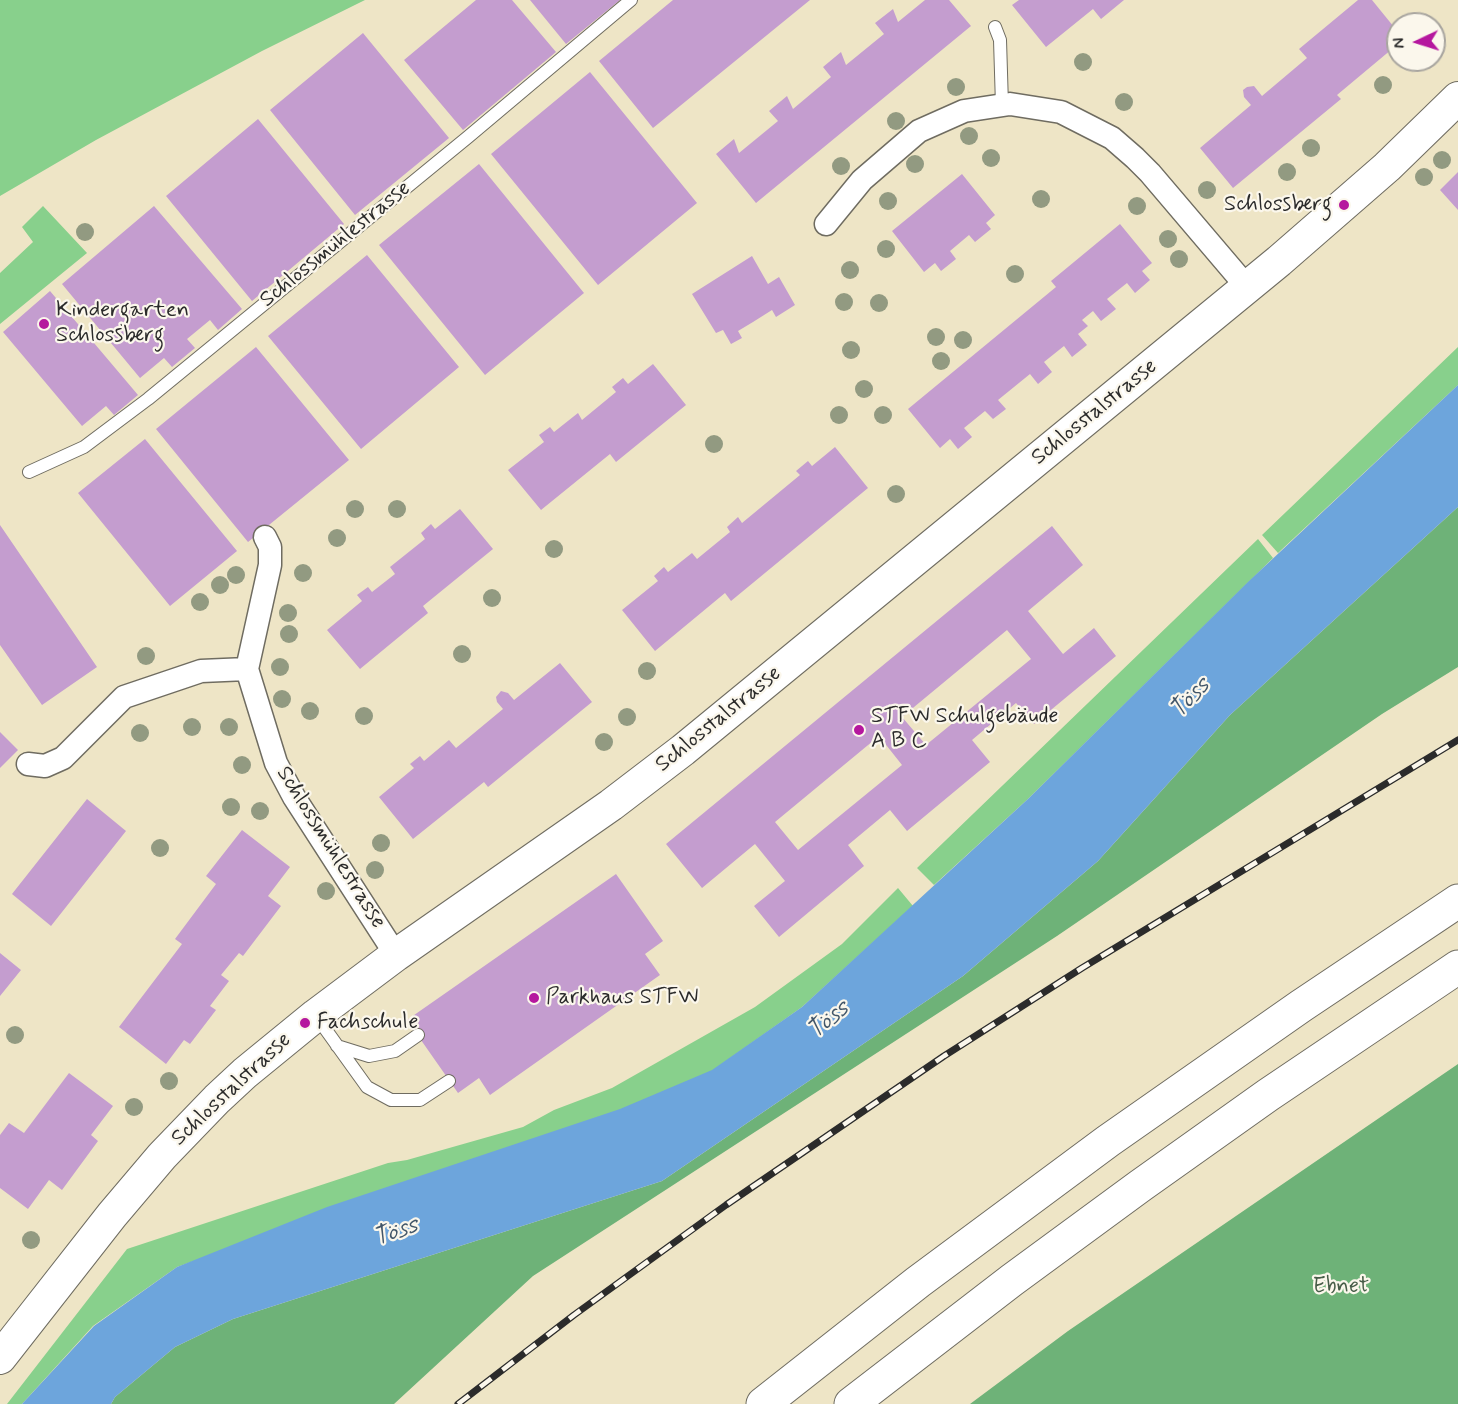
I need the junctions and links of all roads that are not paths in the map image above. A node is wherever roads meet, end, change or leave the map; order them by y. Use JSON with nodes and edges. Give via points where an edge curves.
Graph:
{"nodes":[{"id":1,"x":631,"y":0,"type":"edge"},
{"id":2,"x":995,"y":27,"type":"dead end"},
{"id":3,"x":1458,"y":98,"type":"edge"},
{"id":4,"x":1002,"y":105,"type":"junction"},
{"id":5,"x":826,"y":224,"type":"dead end"},
{"id":6,"x":1247,"y":287,"type":"junction"},
{"id":7,"x":29,"y":472,"type":"dead end"},
{"id":8,"x":265,"y":537,"type":"dead end"},
{"id":9,"x":247,"y":669,"type":"junction"},
{"id":10,"x":28,"y":764,"type":"dead end"},
{"id":11,"x":1458,"y":901,"type":"edge"},
{"id":12,"x":396,"y":955,"type":"junction"},
{"id":13,"x":1458,"y":967,"type":"edge"},
{"id":14,"x":316,"y":1015,"type":"junction"},
{"id":15,"x":418,"y":1035,"type":"dead end"},
{"id":16,"x":338,"y":1046,"type":"junction"},
{"id":17,"x":449,"y":1081,"type":"dead end"},
{"id":18,"x":0,"y":1358,"type":"edge"},
{"id":19,"x":763,"y":1404,"type":"edge"},
{"id":20,"x":851,"y":1404,"type":"edge"}],
"edges":[{"from":1,"to":7,"type":"lane","name":"Schlossmühlestrasse","via":[[148,399],[84,447]]},
{"from":2,"to":4,"type":"lane","via":[[1000,40]]},
{"from":3,"to":6,"type":"main road","name":"Schlosstalstrasse","via":[[1387,167]]},
{"from":4,"to":5,"type":"street","via":[[964,111],[919,131],[862,180]]},
{"from":4,"to":6,"type":"street","via":[[1061,112],[1112,138],[1150,173]]},
{"from":6,"to":12,"type":"main road","name":"Schlosstalstrasse","via":[[683,750]]},
{"from":8,"to":9,"type":"street","name":"Schlossmühlestrasse","via":[[270,547],[270,565]]},
{"from":9,"to":10,"type":"street","via":[[201,671],[124,697],[63,758],[45,766]]},
{"from":9,"to":12,"type":"street","name":"Schlossmühlestrasse","via":[[276,763]]},
{"from":11,"to":19,"type":"highway","via":[[1108,1141]]},
{"from":12,"to":14,"type":"main road","name":"Schlosstalstrasse"},
{"from":13,"to":20,"type":"highway","via":[[1140,1186]]},
{"from":14,"to":16,"type":"lane"},
{"from":14,"to":18,"type":"main road","name":"Schlosstalstrasse","via":[[246,1073],[178,1139],[112,1215]]},
{"from":15,"to":16,"type":"lane","via":[[395,1051],[369,1056]]},
{"from":16,"to":17,"type":"lane","via":[[367,1087],[391,1100],[420,1100]]}]}
